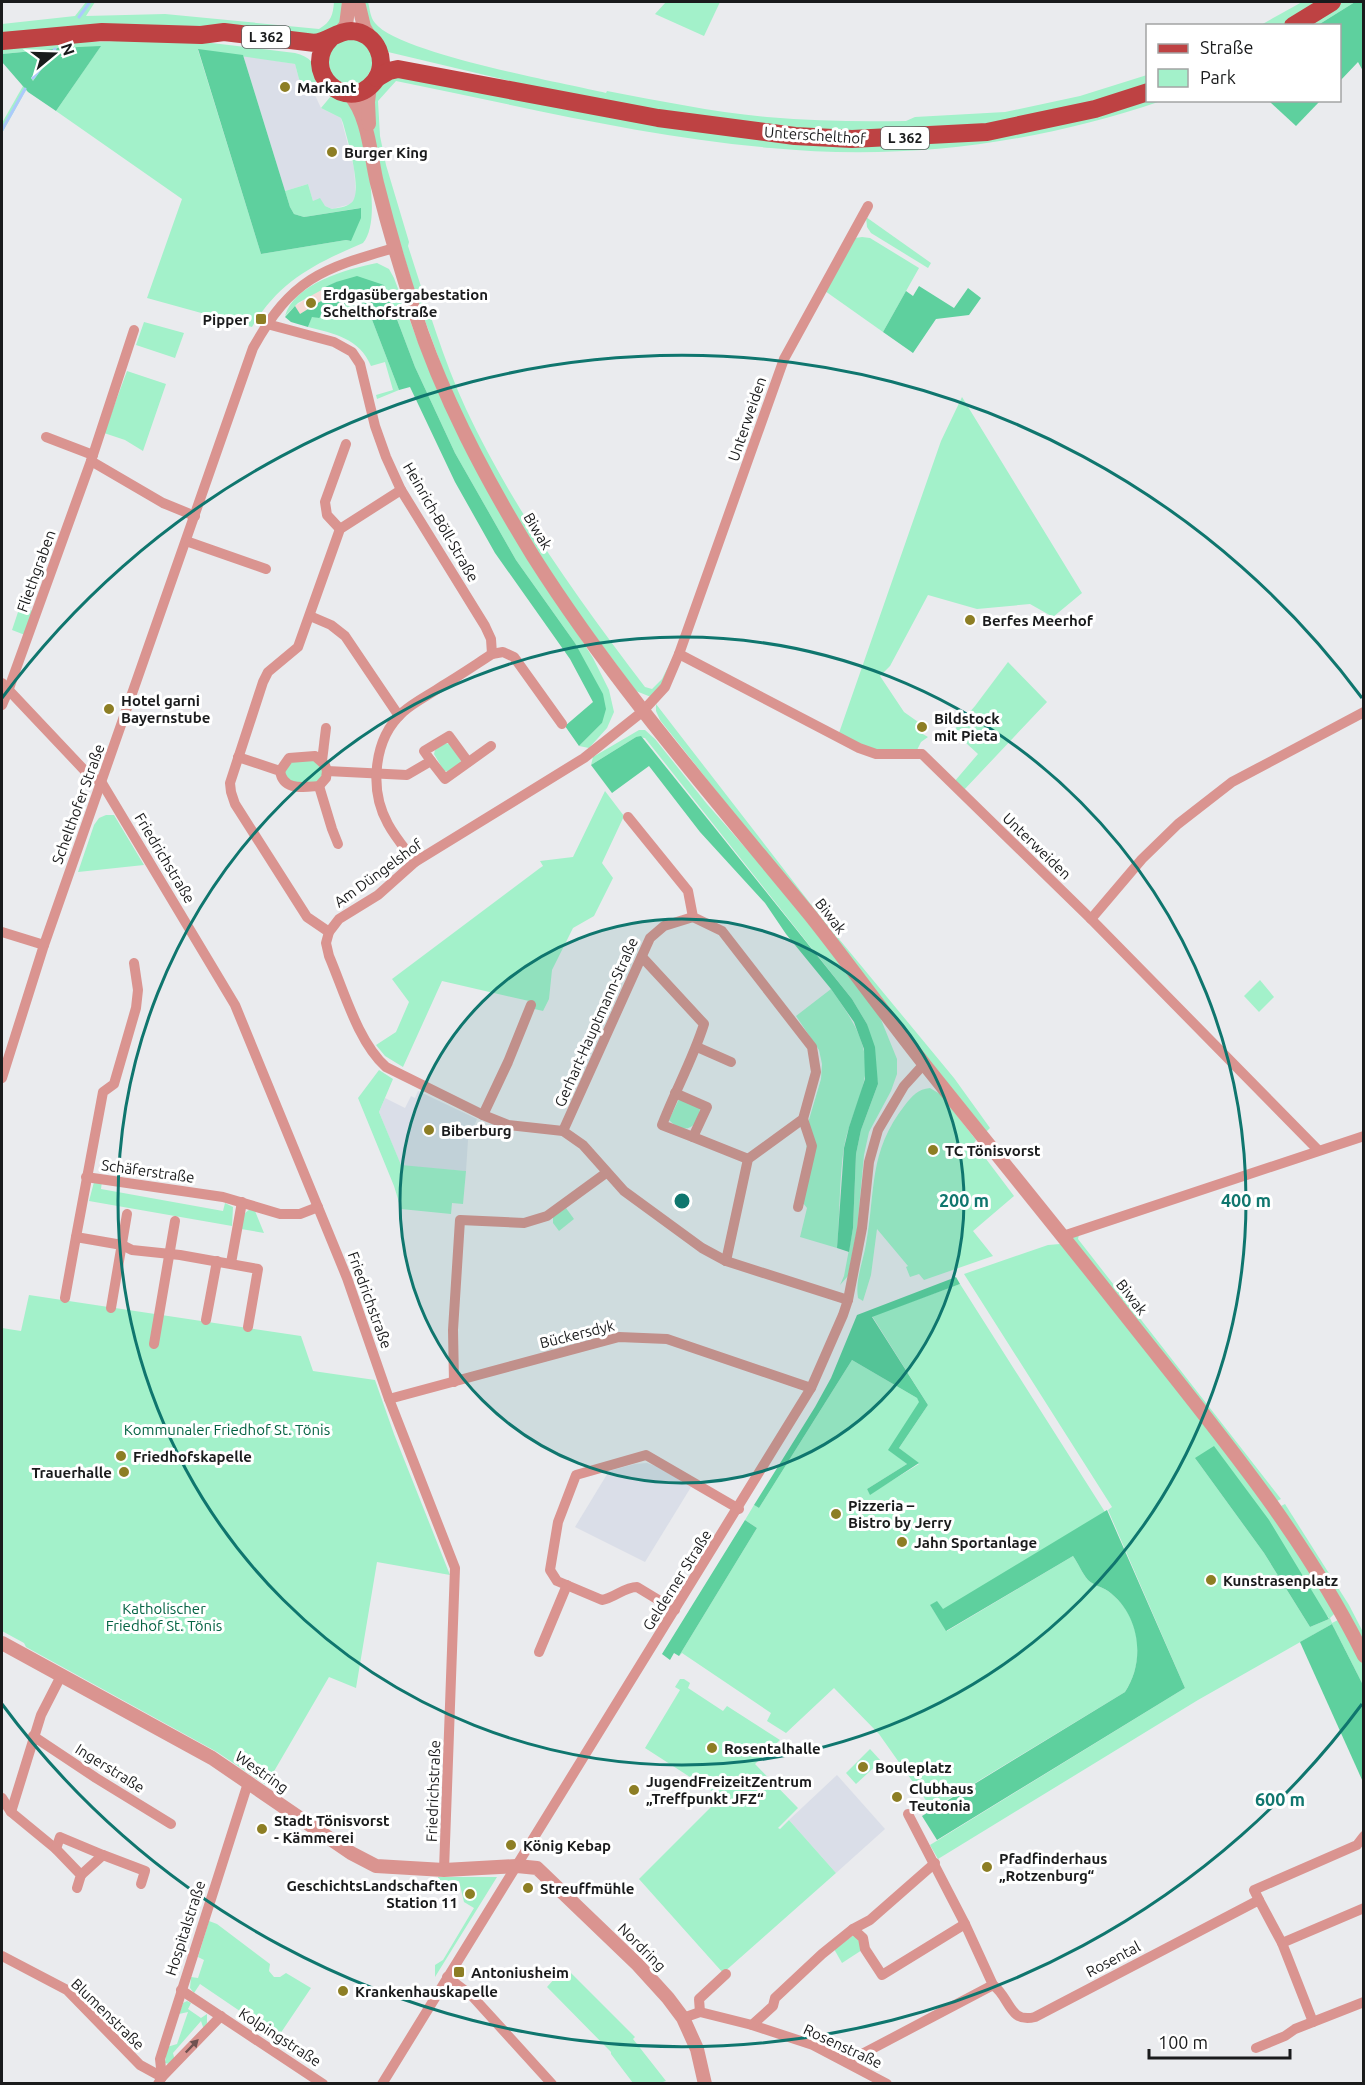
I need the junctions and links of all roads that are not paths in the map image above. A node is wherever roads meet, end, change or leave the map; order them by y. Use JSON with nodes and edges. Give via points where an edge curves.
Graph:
{"nodes":[{"id":1,"x":349,"y":2,"type":"edge"},
{"id":2,"x":358,"y":2,"type":"edge"},
{"id":3,"x":1332,"y":2,"type":"edge"},
{"id":4,"x":1296,"y":24,"type":"edge"},
{"id":5,"x":201,"y":35,"type":"junction"},
{"id":6,"x":335,"y":36,"type":"junction"},
{"id":7,"x":2,"y":41,"type":"edge"},
{"id":8,"x":374,"y":43,"type":"junction"},
{"id":9,"x":320,"y":59,"type":"junction"},
{"id":10,"x":374,"y":82,"type":"junction"},
{"id":11,"x":1146,"y":93,"type":"edge"},
{"id":12,"x":349,"y":94,"type":"junction"},
{"id":13,"x":552,"y":97,"type":"junction"},
{"id":14,"x":370,"y":144,"type":"junction"},
{"id":15,"x":868,"y":206,"type":"dead end"},
{"id":16,"x":394,"y":248,"type":"junction"},
{"id":17,"x":267,"y":324,"type":"junction"},
{"id":18,"x":134,"y":330,"type":"dead end"},
{"id":19,"x":46,"y":437,"type":"dead end"},
{"id":20,"x":346,"y":444,"type":"dead end"},
{"id":21,"x":92,"y":458,"type":"junction"},
{"id":22,"x":401,"y":490,"type":"junction"},
{"id":23,"x":195,"y":516,"type":"junction"},
{"id":24,"x":340,"y":529,"type":"junction"},
{"id":25,"x":186,"y":541,"type":"junction"},
{"id":26,"x":266,"y":569,"type":"dead end"},
{"id":27,"x":310,"y":616,"type":"junction"},
{"id":28,"x":492,"y":654,"type":"junction"},
{"id":29,"x":679,"y":654,"type":"junction"},
{"id":30,"x":5,"y":687,"type":"edge"},
{"id":31,"x":2,"y":705,"type":"edge"},
{"id":32,"x":642,"y":712,"type":"junction"},
{"id":33,"x":1364,"y":712,"type":"edge"},
{"id":34,"x":399,"y":716,"type":"junction"},
{"id":35,"x":562,"y":724,"type":"dead end"},
{"id":36,"x":326,"y":728,"type":"dead end"},
{"id":37,"x":491,"y":746,"type":"dead end"},
{"id":38,"x":238,"y":757,"type":"junction"},
{"id":39,"x":431,"y":761,"type":"junction"},
{"id":40,"x":468,"y":762,"type":"junction"},
{"id":41,"x":325,"y":766,"type":"junction"},
{"id":42,"x":280,"y":771,"type":"junction"},
{"id":43,"x":376,"y":775,"type":"junction"},
{"id":44,"x":102,"y":783,"type":"junction"},
{"id":45,"x":320,"y":786,"type":"junction"},
{"id":46,"x":628,"y":817,"type":"dead end"},
{"id":47,"x":338,"y":844,"type":"dead end"},
{"id":48,"x":415,"y":862,"type":"junction"},
{"id":49,"x":693,"y":917,"type":"junction"},
{"id":50,"x":1091,"y":919,"type":"junction"},
{"id":51,"x":2,"y":932,"type":"edge"},
{"id":52,"x":328,"y":932,"type":"junction"},
{"id":53,"x":44,"y":945,"type":"junction"},
{"id":54,"x":642,"y":957,"type":"junction"},
{"id":55,"x":134,"y":963,"type":"dead end"},
{"id":56,"x":531,"y":1005,"type":"dead end"},
{"id":57,"x":697,"y":1047,"type":"junction"},
{"id":58,"x":731,"y":1062,"type":"dead end"},
{"id":59,"x":924,"y":1064,"type":"junction"},
{"id":60,"x":2,"y":1078,"type":"edge"},
{"id":61,"x":675,"y":1092,"type":"junction"},
{"id":62,"x":483,"y":1115,"type":"junction"},
{"id":63,"x":802,"y":1119,"type":"junction"},
{"id":64,"x":563,"y":1131,"type":"junction"},
{"id":65,"x":1364,"y":1136,"type":"edge"},
{"id":66,"x":693,"y":1137,"type":"junction"},
{"id":67,"x":1318,"y":1150,"type":"junction"},
{"id":68,"x":748,"y":1159,"type":"junction"},
{"id":69,"x":606,"y":1173,"type":"junction"},
{"id":70,"x":86,"y":1177,"type":"junction"},
{"id":71,"x":242,"y":1202,"type":"junction"},
{"id":72,"x":318,"y":1207,"type":"junction"},
{"id":73,"x":798,"y":1207,"type":"dead end"},
{"id":74,"x":127,"y":1214,"type":"dead end"},
{"id":75,"x":175,"y":1221,"type":"dead end"},
{"id":76,"x":1063,"y":1236,"type":"junction"},
{"id":77,"x":76,"y":1237,"type":"junction"},
{"id":78,"x":122,"y":1245,"type":"junction"},
{"id":79,"x":170,"y":1255,"type":"junction"},
{"id":80,"x":217,"y":1261,"type":"junction"},
{"id":81,"x":726,"y":1261,"type":"junction"},
{"id":82,"x":231,"y":1263,"type":"junction"},
{"id":83,"x":65,"y":1298,"type":"dead end"},
{"id":84,"x":848,"y":1300,"type":"junction"},
{"id":85,"x":111,"y":1308,"type":"dead end"},
{"id":86,"x":206,"y":1320,"type":"dead end"},
{"id":87,"x":248,"y":1328,"type":"dead end"},
{"id":88,"x":154,"y":1344,"type":"dead end"},
{"id":89,"x":454,"y":1382,"type":"junction"},
{"id":90,"x":812,"y":1388,"type":"junction"},
{"id":91,"x":389,"y":1399,"type":"junction"},
{"id":92,"x":739,"y":1509,"type":"junction"},
{"id":93,"x":567,"y":1585,"type":"junction"},
{"id":94,"x":675,"y":1610,"type":"junction"},
{"id":95,"x":2,"y":1643,"type":"edge"},
{"id":96,"x":539,"y":1652,"type":"dead end"},
{"id":97,"x":1364,"y":1656,"type":"edge"},
{"id":98,"x":61,"y":1676,"type":"junction"},
{"id":99,"x":33,"y":1736,"type":"junction"},
{"id":100,"x":248,"y":1783,"type":"junction"},
{"id":101,"x":2,"y":1798,"type":"edge"},
{"id":102,"x":10,"y":1812,"type":"junction"},
{"id":103,"x":908,"y":1814,"type":"dead end"},
{"id":104,"x":171,"y":1824,"type":"dead end"},
{"id":105,"x":1364,"y":1836,"type":"edge"},
{"id":106,"x":56,"y":1849,"type":"junction"},
{"id":107,"x":103,"y":1855,"type":"junction"},
{"id":108,"x":935,"y":1863,"type":"junction"},
{"id":109,"x":517,"y":1866,"type":"junction"},
{"id":110,"x":444,"y":1870,"type":"junction"},
{"id":111,"x":81,"y":1875,"type":"junction"},
{"id":112,"x":141,"y":1884,"type":"dead end"},
{"id":113,"x":77,"y":1888,"type":"dead end"},
{"id":114,"x":1259,"y":1900,"type":"junction"},
{"id":115,"x":1364,"y":1908,"type":"edge"},
{"id":116,"x":965,"y":1924,"type":"junction"},
{"id":117,"x":853,"y":1929,"type":"junction"},
{"id":118,"x":1282,"y":1943,"type":"junction"},
{"id":119,"x":2,"y":1956,"type":"edge"},
{"id":120,"x":726,"y":1974,"type":"dead end"},
{"id":121,"x":447,"y":1977,"type":"junction"},
{"id":122,"x":993,"y":1984,"type":"junction"},
{"id":123,"x":181,"y":1990,"type":"junction"},
{"id":124,"x":1364,"y":2002,"type":"edge"},
{"id":125,"x":700,"y":2012,"type":"junction"},
{"id":126,"x":221,"y":2016,"type":"junction"},
{"id":127,"x":684,"y":2018,"type":"junction"},
{"id":128,"x":1313,"y":2022,"type":"junction"},
{"id":129,"x":752,"y":2025,"type":"junction"},
{"id":130,"x":1256,"y":2048,"type":"dead end"},
{"id":131,"x":847,"y":2061,"type":"junction"},
{"id":132,"x":160,"y":2080,"type":"edge"},
{"id":133,"x":323,"y":2084,"type":"edge"},
{"id":134,"x":382,"y":2084,"type":"edge"},
{"id":135,"x":552,"y":2084,"type":"edge"},
{"id":136,"x":705,"y":2084,"type":"edge"},
{"id":137,"x":887,"y":2084,"type":"edge"}],
"edges":[{"from":1,"to":6,"type":"street","via":[[346,25]]},
{"from":2,"to":8,"type":"street","via":[[364,27]]},
{"from":3,"to":4,"type":"main road"},
{"from":5,"to":6,"type":"main road","number":"L 362","via":[[224,32],[315,43]]},
{"from":5,"to":7,"type":"main road","number":"L 362","via":[[102,32]]},
{"from":5,"to":9,"type":"main road","number":"L 362","via":[[222,42],[309,52]]},
{"from":6,"to":8,"type":"main road","via":[[355,32]]},
{"from":6,"to":9,"type":"main road","via":[[325,44]]},
{"from":8,"to":10,"type":"main road","via":[[382,62]]},
{"from":8,"to":13,"type":"main road","name":"Unterschelthof","number":"L 362","via":[[397,58]]},
{"from":9,"to":12,"type":"main road","via":[[320,69],[329,85]]},
{"from":10,"to":12,"type":"main road"},
{"from":10,"to":13,"type":"main road","name":"Unterschelthof","number":"L 362","via":[[398,69]]},
{"from":10,"to":14,"type":"street","name":"Biwak","via":[[368,102]]},
{"from":11,"to":13,"type":"main road","name":"Unterschelthof","number":"L 362","via":[[1095,109],[987,132],[852,139],[795,136],[658,118]]},
{"from":12,"to":14,"type":"street","name":"Biwak","via":[[358,105]]},
{"from":14,"to":16,"type":"street","name":"Biwak"},
{"from":15,"to":29,"type":"street","name":"Unterweiden","via":[[784,359]]},
{"from":16,"to":17,"type":"street","name":"Schelthofer Straße","via":[[321,272],[291,294]]},
{"from":16,"to":32,"type":"street","name":"Biwak","via":[[435,368],[467,440],[559,595]]},
{"from":17,"to":22,"type":"street","name":"Heinrich-Böll-Straße","via":[[334,342],[352,352],[360,364],[375,426]]},
{"from":17,"to":23,"type":"street","name":"Schelthofer Straße","via":[[253,348]]},
{"from":18,"to":21,"type":"street","name":"Fliethgraben"},
{"from":19,"to":21,"type":"street"},
{"from":20,"to":24,"type":"street","via":[[325,502],[327,515]]},
{"from":21,"to":23,"type":"street","via":[[163,503]]},
{"from":21,"to":30,"type":"street","name":"Fliethgraben"},
{"from":22,"to":24,"type":"street"},
{"from":22,"to":28,"type":"street","name":"Heinrich-Böll-Straße","via":[[485,626]]},
{"from":23,"to":25,"type":"street","name":"Schelthofer Straße"},
{"from":24,"to":27,"type":"street"},
{"from":25,"to":26,"type":"street"},
{"from":25,"to":44,"type":"street","name":"Schelthofer Straße"},
{"from":27,"to":34,"type":"street","via":[[345,636]]},
{"from":27,"to":38,"type":"street","via":[[298,647],[268,672]]},
{"from":28,"to":34,"type":"street"},
{"from":28,"to":35,"type":"street","via":[[503,652],[514,657]]},
{"from":29,"to":32,"type":"street","name":"Unterweiden","via":[[664,687]]},
{"from":29,"to":50,"type":"street","name":"Unterweiden","via":[[859,748],[876,753],[922,754]]},
{"from":30,"to":31,"type":"street","name":"Fliethgraben"},
{"from":30,"to":44,"type":"street","via":[[87,773]]},
{"from":32,"to":48,"type":"street","name":"Am Düngelshof","via":[[584,758]]},
{"from":32,"to":59,"type":"street","name":"Biwak","via":[[813,919]]},
{"from":33,"to":50,"type":"street","via":[[1232,782],[1178,824]]},
{"from":34,"to":43,"type":"street","via":[[386,735]]},
{"from":36,"to":41,"type":"street"},
{"from":37,"to":40,"type":"street"},
{"from":38,"to":42,"type":"street"},
{"from":38,"to":52,"type":"street","via":[[230,783],[235,804],[307,917]]},
{"from":39,"to":40,"type":"street","via":[[445,778]]},
{"from":39,"to":40,"type":"street","via":[[424,751],[449,736]]},
{"from":39,"to":43,"type":"street","via":[[407,775]]},
{"from":41,"to":42,"type":"street","via":[[315,756],[296,756],[285,762]]},
{"from":41,"to":43,"type":"street"},
{"from":41,"to":45,"type":"street","via":[[326,778]]},
{"from":42,"to":45,"type":"street","via":[[292,787]]},
{"from":43,"to":48,"type":"street","via":[[383,813]]},
{"from":44,"to":53,"type":"street","name":"Schelthofer Straße"},
{"from":44,"to":72,"type":"street","name":"Friedrichstraße","via":[[235,1005]]},
{"from":45,"to":47,"type":"street"},
{"from":46,"to":49,"type":"street","via":[[688,891]]},
{"from":48,"to":52,"type":"street","name":"Am Düngelshof","via":[[378,895],[339,919]]},
{"from":49,"to":54,"type":"street","name":"Gerhart-Hauptmann-Straße","via":[[664,926],[650,938]]},
{"from":49,"to":63,"type":"street","via":[[722,931],[812,1047],[816,1072]]},
{"from":50,"to":67,"type":"street","name":"Unterweiden"},
{"from":51,"to":53,"type":"street"},
{"from":52,"to":62,"type":"street","via":[[329,956],[375,1057],[386,1067]]},
{"from":53,"to":60,"type":"street","name":"Schelthofer Straße"},
{"from":54,"to":57,"type":"street","via":[[704,1024]]},
{"from":54,"to":64,"type":"street","name":"Gerhart-Hauptmann-Straße"},
{"from":55,"to":70,"type":"street","name":"Schäferstraße","via":[[136,1008],[114,1084],[103,1092]]},
{"from":56,"to":62,"type":"street"},
{"from":57,"to":58,"type":"street"},
{"from":57,"to":61,"type":"street"},
{"from":59,"to":76,"type":"street","name":"Biwak"},
{"from":59,"to":84,"type":"street","name":"Gelderner Straße","via":[[904,1086],[878,1130],[869,1162]]},
{"from":61,"to":66,"type":"street","via":[[707,1107]]},
{"from":61,"to":66,"type":"street","via":[[662,1125]]},
{"from":62,"to":64,"type":"street","name":"Gerhart-Hauptmann-Straße","via":[[508,1125]]},
{"from":63,"to":68,"type":"street"},
{"from":63,"to":73,"type":"street","via":[[812,1146]]},
{"from":64,"to":69,"type":"street","name":"Gerhart-Hauptmann-Straße","via":[[583,1145]]},
{"from":65,"to":67,"type":"street"},
{"from":66,"to":68,"type":"street"},
{"from":67,"to":76,"type":"street"},
{"from":68,"to":81,"type":"street"},
{"from":69,"to":81,"type":"street","name":"Gerhart-Hauptmann-Straße","via":[[693,1242]]},
{"from":69,"to":89,"type":"street","via":[[547,1216],[524,1223],[460,1220]]},
{"from":70,"to":71,"type":"street","name":"Schäferstraße"},
{"from":70,"to":77,"type":"street"},
{"from":71,"to":72,"type":"street","name":"Schäferstraße","via":[[290,1215]]},
{"from":71,"to":82,"type":"street"},
{"from":72,"to":91,"type":"street","name":"Friedrichstraße"},
{"from":74,"to":78,"type":"street"},
{"from":75,"to":79,"type":"street"},
{"from":76,"to":97,"type":"street","name":"Biwak","via":[[1275,1507],[1311,1560]]},
{"from":77,"to":78,"type":"street"},
{"from":77,"to":83,"type":"street"},
{"from":78,"to":79,"type":"street"},
{"from":78,"to":85,"type":"street"},
{"from":79,"to":80,"type":"street"},
{"from":79,"to":88,"type":"street"},
{"from":80,"to":82,"type":"street"},
{"from":80,"to":86,"type":"street"},
{"from":81,"to":84,"type":"street","name":"Gerhart-Hauptmann-Straße"},
{"from":82,"to":87,"type":"street","via":[[258,1269]]},
{"from":84,"to":90,"type":"street","name":"Gelderner Straße"},
{"from":89,"to":90,"type":"street","name":"Bückersdyk","via":[[619,1336],[667,1339]]},
{"from":89,"to":91,"type":"street","name":"Bückersdyk"},
{"from":90,"to":92,"type":"street","name":"Gelderner Straße"},
{"from":91,"to":110,"type":"street","name":"Friedrichstraße","via":[[455,1568]]},
{"from":92,"to":93,"type":"street","via":[[646,1455],[576,1474],[558,1522],[550,1570],[557,1581]]},
{"from":92,"to":94,"type":"street","name":"Gelderner Straße"},
{"from":93,"to":94,"type":"street","via":[[602,1600],[637,1587]]},
{"from":93,"to":96,"type":"street"},
{"from":94,"to":109,"type":"street","name":"Gelderner Straße"},
{"from":95,"to":98,"type":"street","name":"Westring"},
{"from":98,"to":99,"type":"street"},
{"from":98,"to":100,"type":"street","name":"Westring","via":[[212,1758]]},
{"from":99,"to":102,"type":"street"},
{"from":99,"to":104,"type":"street","name":"Ingerstraße"},
{"from":100,"to":110,"type":"street","name":"Westring","via":[[376,1866]]},
{"from":100,"to":123,"type":"street","name":"Hospitalstraße"},
{"from":101,"to":102,"type":"street"},
{"from":102,"to":106,"type":"street"},
{"from":103,"to":108,"type":"street","name":"Rosental"},
{"from":105,"to":114,"type":"street","name":"Rosental","via":[[1357,1845],[1254,1890]]},
{"from":106,"to":107,"type":"street","via":[[60,1836]]},
{"from":106,"to":111,"type":"street"},
{"from":107,"to":111,"type":"street"},
{"from":107,"to":112,"type":"street","via":[[145,1871]]},
{"from":108,"to":116,"type":"street","name":"Rosental"},
{"from":108,"to":117,"type":"street","via":[[870,1920]]},
{"from":109,"to":110,"type":"street","name":"Westring"},
{"from":109,"to":121,"type":"street","name":"Gelderner Straße"},
{"from":109,"to":127,"type":"street","name":"Nordring","via":[[537,1868],[638,1965]]},
{"from":111,"to":113,"type":"street"},
{"from":114,"to":118,"type":"street"},
{"from":114,"to":122,"type":"street","name":"Rosental","via":[[1035,2017],[1017,2016]]},
{"from":115,"to":118,"type":"street"},
{"from":116,"to":117,"type":"street","via":[[882,1976],[865,1949],[863,1938]]},
{"from":116,"to":122,"type":"street","name":"Rosental"},
{"from":117,"to":129,"type":"street","via":[[775,1998],[773,2006]]},
{"from":118,"to":128,"type":"street"},
{"from":119,"to":132,"type":"street","name":"Blumenstraße","via":[[67,1990],[140,2066]]},
{"from":120,"to":125,"type":"street","via":[[699,1999]]},
{"from":121,"to":134,"type":"street","name":"Gelderner Straße"},
{"from":121,"to":135,"type":"street","via":[[472,1996]]},
{"from":122,"to":131,"type":"street"},
{"from":123,"to":126,"type":"street","name":"Kolpingstraße"},
{"from":123,"to":132,"type":"street","name":"Hospitalstraße","via":[[160,2059]]},
{"from":124,"to":128,"type":"street"},
{"from":125,"to":127,"type":"street"},
{"from":125,"to":129,"type":"street","name":"Rosenstraße"},
{"from":132,"to":126,"type":"street","name":"Kolpingstraße","one_way":true},
{"from":126,"to":133,"type":"street","name":"Kolpingstraße"},
{"from":127,"to":136,"type":"street","name":"Nordring"},
{"from":128,"to":130,"type":"street"},
{"from":129,"to":131,"type":"street","name":"Rosenstraße"},
{"from":131,"to":137,"type":"street","name":"Rosenstraße"}]}
